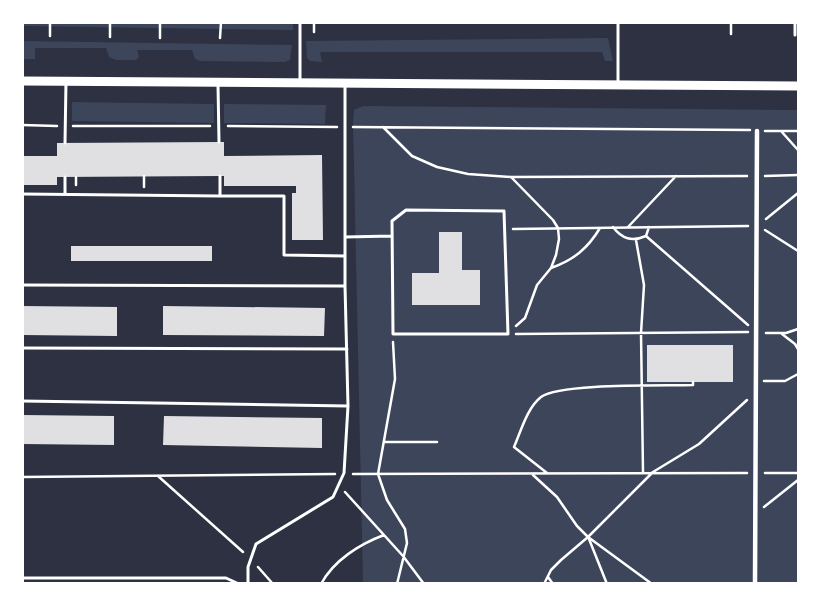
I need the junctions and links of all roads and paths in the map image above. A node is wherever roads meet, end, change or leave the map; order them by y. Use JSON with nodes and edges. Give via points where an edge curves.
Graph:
{"nodes":[{"id":1,"x":50,"y":22,"type":"edge"},
{"id":2,"x":110,"y":22,"type":"edge"},
{"id":3,"x":160,"y":22,"type":"edge"},
{"id":4,"x":221,"y":22,"type":"edge"},
{"id":5,"x":300,"y":22,"type":"edge"},
{"id":6,"x":314,"y":22,"type":"edge"},
{"id":7,"x":618,"y":22,"type":"edge"},
{"id":8,"x":731,"y":22,"type":"edge"},
{"id":9,"x":795,"y":22,"type":"edge"},
{"id":10,"x":314,"y":32,"type":"dead end"},
{"id":11,"x":731,"y":34,"type":"dead end"},
{"id":12,"x":795,"y":35,"type":"dead end"},
{"id":13,"x":50,"y":36,"type":"dead end"},
{"id":14,"x":110,"y":37,"type":"dead end"},
{"id":15,"x":160,"y":38,"type":"dead end"},
{"id":16,"x":220,"y":38,"type":"dead end"},
{"id":17,"x":22,"y":81,"type":"edge"},
{"id":18,"x":66,"y":81,"type":"junction"},
{"id":19,"x":218,"y":81,"type":"junction"},
{"id":20,"x":300,"y":83,"type":"junction"},
{"id":21,"x":345,"y":84,"type":"junction"},
{"id":22,"x":618,"y":84,"type":"junction"},
{"id":23,"x":798,"y":86,"type":"edge"},
{"id":24,"x":22,"y":126,"type":"edge"},
{"id":25,"x":65,"y":126,"type":"junction"},
{"id":26,"x":219,"y":126,"type":"junction"},
{"id":27,"x":345,"y":127,"type":"junction"},
{"id":28,"x":383,"y":127,"type":"junction"},
{"id":29,"x":757,"y":130,"type":"junction"},
{"id":30,"x":781,"y":131,"type":"junction"},
{"id":31,"x":798,"y":131,"type":"edge"},
{"id":32,"x":219,"y":142,"type":"dead end"},
{"id":33,"x":65,"y":143,"type":"dead end"},
{"id":34,"x":798,"y":150,"type":"edge"},
{"id":35,"x":798,"y":175,"type":"edge"},
{"id":36,"x":220,"y":176,"type":"dead end"},
{"id":37,"x":676,"y":176,"type":"junction"},
{"id":38,"x":757,"y":176,"type":"junction"},
{"id":39,"x":65,"y":177,"type":"dead end"},
{"id":40,"x":511,"y":177,"type":"junction"},
{"id":41,"x":798,"y":193,"type":"edge"},
{"id":42,"x":22,"y":194,"type":"edge"},
{"id":43,"x":65,"y":194,"type":"junction"},
{"id":44,"x":220,"y":196,"type":"junction"},
{"id":45,"x":757,"y":226,"type":"junction"},
{"id":46,"x":628,"y":227,"type":"junction"},
{"id":47,"x":649,"y":227,"type":"junction"},
{"id":48,"x":558,"y":228,"type":"junction"},
{"id":49,"x":600,"y":228,"type":"junction"},
{"id":50,"x":613,"y":228,"type":"junction"},
{"id":51,"x":504,"y":229,"type":"junction"},
{"id":52,"x":392,"y":236,"type":"junction"},
{"id":53,"x":646,"y":236,"type":"junction"},
{"id":54,"x":345,"y":237,"type":"junction"},
{"id":55,"x":636,"y":240,"type":"junction"},
{"id":56,"x":798,"y":252,"type":"edge"},
{"id":57,"x":345,"y":256,"type":"junction"},
{"id":58,"x":552,"y":268,"type":"junction"},
{"id":59,"x":22,"y":285,"type":"edge"},
{"id":60,"x":345,"y":286,"type":"junction"},
{"id":61,"x":798,"y":329,"type":"edge"},
{"id":62,"x":756,"y":332,"type":"junction"},
{"id":63,"x":641,"y":333,"type":"junction"},
{"id":64,"x":781,"y":333,"type":"junction"},
{"id":65,"x":393,"y":334,"type":"junction"},
{"id":66,"x":508,"y":334,"type":"junction"},
{"id":67,"x":515,"y":334,"type":"junction"},
{"id":68,"x":22,"y":348,"type":"edge"},
{"id":69,"x":347,"y":349,"type":"junction"},
{"id":70,"x":798,"y":349,"type":"edge"},
{"id":71,"x":798,"y":374,"type":"edge"},
{"id":72,"x":693,"y":382,"type":"dead end"},
{"id":73,"x":756,"y":382,"type":"junction"},
{"id":74,"x":643,"y":387,"type":"junction"},
{"id":75,"x":22,"y":401,"type":"edge"},
{"id":76,"x":348,"y":406,"type":"junction"},
{"id":77,"x":384,"y":442,"type":"junction"},
{"id":78,"x":437,"y":442,"type":"dead end"},
{"id":79,"x":643,"y":472,"type":"junction"},
{"id":80,"x":653,"y":472,"type":"junction"},
{"id":81,"x":548,"y":473,"type":"junction"},
{"id":82,"x":756,"y":473,"type":"junction"},
{"id":83,"x":798,"y":473,"type":"edge"},
{"id":84,"x":344,"y":474,"type":"junction"},
{"id":85,"x":378,"y":474,"type":"junction"},
{"id":86,"x":532,"y":474,"type":"junction"},
{"id":87,"x":157,"y":476,"type":"junction"},
{"id":88,"x":22,"y":477,"type":"edge"},
{"id":89,"x":798,"y":480,"type":"edge"},
{"id":90,"x":339,"y":486,"type":"junction"},
{"id":91,"x":756,"y":514,"type":"junction"},
{"id":92,"x":384,"y":535,"type":"junction"},
{"id":93,"x":588,"y":537,"type":"junction"},
{"id":94,"x":403,"y":556,"type":"junction"},
{"id":95,"x":250,"y":560,"type":"junction"},
{"id":96,"x":548,"y":576,"type":"junction"},
{"id":97,"x":22,"y":578,"type":"edge"},
{"id":98,"x":240,"y":584,"type":"edge"},
{"id":99,"x":248,"y":584,"type":"edge"},
{"id":100,"x":273,"y":584,"type":"edge"},
{"id":101,"x":321,"y":584,"type":"edge"},
{"id":102,"x":397,"y":584,"type":"edge"},
{"id":103,"x":424,"y":584,"type":"edge"},
{"id":104,"x":544,"y":584,"type":"edge"},
{"id":105,"x":553,"y":584,"type":"edge"},
{"id":106,"x":607,"y":584,"type":"edge"},
{"id":107,"x":652,"y":584,"type":"edge"},
{"id":108,"x":755,"y":584,"type":"edge"}],
"edges":[{"from":1,"to":13,"type":"path"},
{"from":2,"to":14,"type":"path"},
{"from":3,"to":15,"type":"path"},
{"from":4,"to":16,"type":"path"},
{"from":5,"to":20,"type":"lane"},
{"from":6,"to":10,"type":"path"},
{"from":7,"to":22,"type":"lane"},
{"from":8,"to":11,"type":"path"},
{"from":9,"to":12,"type":"lane"},
{"from":17,"to":18,"type":"main road"},
{"from":18,"to":19,"type":"main road"},
{"from":18,"to":25,"type":"lane"},
{"from":19,"to":20,"type":"main road"},
{"from":19,"to":26,"type":"lane"},
{"from":20,"to":21,"type":"main road"},
{"from":21,"to":22,"type":"main road"},
{"from":21,"to":27,"type":"lane"},
{"from":22,"to":23,"type":"main road"},
{"from":24,"to":25,"type":"path"},
{"from":25,"to":26,"type":"path"},
{"from":25,"to":33,"type":"lane"},
{"from":26,"to":27,"type":"path"},
{"from":26,"to":32,"type":"lane"},
{"from":27,"to":28,"type":"path"},
{"from":27,"to":54,"type":"lane"},
{"from":28,"to":29,"type":"path"},
{"from":28,"to":40,"type":"path","via":[[412,156],[437,167],[468,174]]},
{"from":29,"to":30,"type":"path"},
{"from":29,"to":38,"type":"street"},
{"from":30,"to":31,"type":"path"},
{"from":30,"to":34,"type":"path"},
{"from":35,"to":38,"type":"path"},
{"from":36,"to":44,"type":"lane"},
{"from":37,"to":38,"type":"path"},
{"from":37,"to":40,"type":"path"},
{"from":37,"to":46,"type":"path"},
{"from":38,"to":45,"type":"street"},
{"from":39,"to":43,"type":"lane"},
{"from":40,"to":48,"type":"path"},
{"from":41,"to":45,"type":"path"},
{"from":42,"to":43,"type":"lane"},
{"from":43,"to":44,"type":"lane"},
{"from":44,"to":57,"type":"lane","via":[[284,196],[284,255]]},
{"from":45,"to":47,"type":"path"},
{"from":45,"to":56,"type":"path"},
{"from":45,"to":62,"type":"street"},
{"from":46,"to":47,"type":"path"},
{"from":46,"to":50,"type":"path"},
{"from":47,"to":53,"type":"path"},
{"from":48,"to":49,"type":"path"},
{"from":48,"to":51,"type":"path"},
{"from":48,"to":58,"type":"path","via":[[560,239]]},
{"from":49,"to":50,"type":"path"},
{"from":49,"to":58,"type":"path","via":[[580,254]]},
{"from":50,"to":55,"type":"path","via":[[626,238]]},
{"from":51,"to":52,"type":"lane","via":[[504,211],[406,210],[392,221]]},
{"from":51,"to":66,"type":"lane"},
{"from":52,"to":54,"type":"lane"},
{"from":52,"to":65,"type":"lane"},
{"from":53,"to":55,"type":"path"},
{"from":53,"to":62,"type":"path"},
{"from":54,"to":57,"type":"lane"},
{"from":55,"to":63,"type":"path","via":[[644,285]]},
{"from":57,"to":60,"type":"lane"},
{"from":58,"to":67,"type":"path","via":[[537,285],[525,318],[517,325]]},
{"from":59,"to":60,"type":"lane"},
{"from":60,"to":69,"type":"lane"},
{"from":61,"to":64,"type":"path"},
{"from":62,"to":63,"type":"path"},
{"from":62,"to":64,"type":"path"},
{"from":62,"to":73,"type":"street"},
{"from":63,"to":67,"type":"path"},
{"from":63,"to":74,"type":"path"},
{"from":64,"to":70,"type":"path"},
{"from":65,"to":66,"type":"lane"},
{"from":65,"to":77,"type":"path","via":[[394,379]]},
{"from":66,"to":67,"type":"path"},
{"from":68,"to":69,"type":"lane"},
{"from":69,"to":76,"type":"lane"},
{"from":71,"to":73,"type":"path","via":[[785,381]]},
{"from":72,"to":74,"type":"path","via":[[693,385]]},
{"from":73,"to":80,"type":"path","via":[[746,400],[704,440]]},
{"from":73,"to":82,"type":"street"},
{"from":74,"to":79,"type":"path"},
{"from":74,"to":81,"type":"path","via":[[563,389],[543,396],[533,406],[514,447]]},
{"from":75,"to":76,"type":"lane"},
{"from":76,"to":84,"type":"lane"},
{"from":77,"to":78,"type":"path"},
{"from":77,"to":85,"type":"path"},
{"from":79,"to":80,"type":"path"},
{"from":79,"to":81,"type":"path"},
{"from":80,"to":82,"type":"path"},
{"from":80,"to":93,"type":"path"},
{"from":81,"to":86,"type":"path"},
{"from":82,"to":83,"type":"path"},
{"from":82,"to":91,"type":"street"},
{"from":83,"to":89,"type":"path"},
{"from":84,"to":85,"type":"path"},
{"from":84,"to":87,"type":"path"},
{"from":84,"to":90,"type":"lane"},
{"from":85,"to":86,"type":"path"},
{"from":85,"to":94,"type":"path","via":[[387,500],[405,529]]},
{"from":86,"to":93,"type":"path","via":[[557,497]]},
{"from":87,"to":88,"type":"path"},
{"from":87,"to":95,"type":"path"},
{"from":89,"to":91,"type":"path"},
{"from":90,"to":92,"type":"path"},
{"from":90,"to":95,"type":"lane","via":[[333,497],[256,544]]},
{"from":91,"to":108,"type":"street"},
{"from":92,"to":94,"type":"path"},
{"from":92,"to":101,"type":"path","via":[[352,552]]},
{"from":93,"to":96,"type":"path"},
{"from":93,"to":106,"type":"path"},
{"from":93,"to":107,"type":"path"},
{"from":94,"to":102,"type":"path"},
{"from":94,"to":103,"type":"path"},
{"from":95,"to":99,"type":"lane"},
{"from":95,"to":100,"type":"path"},
{"from":96,"to":104,"type":"path"},
{"from":96,"to":105,"type":"path"},
{"from":97,"to":98,"type":"lane","via":[[226,578]]}]}
